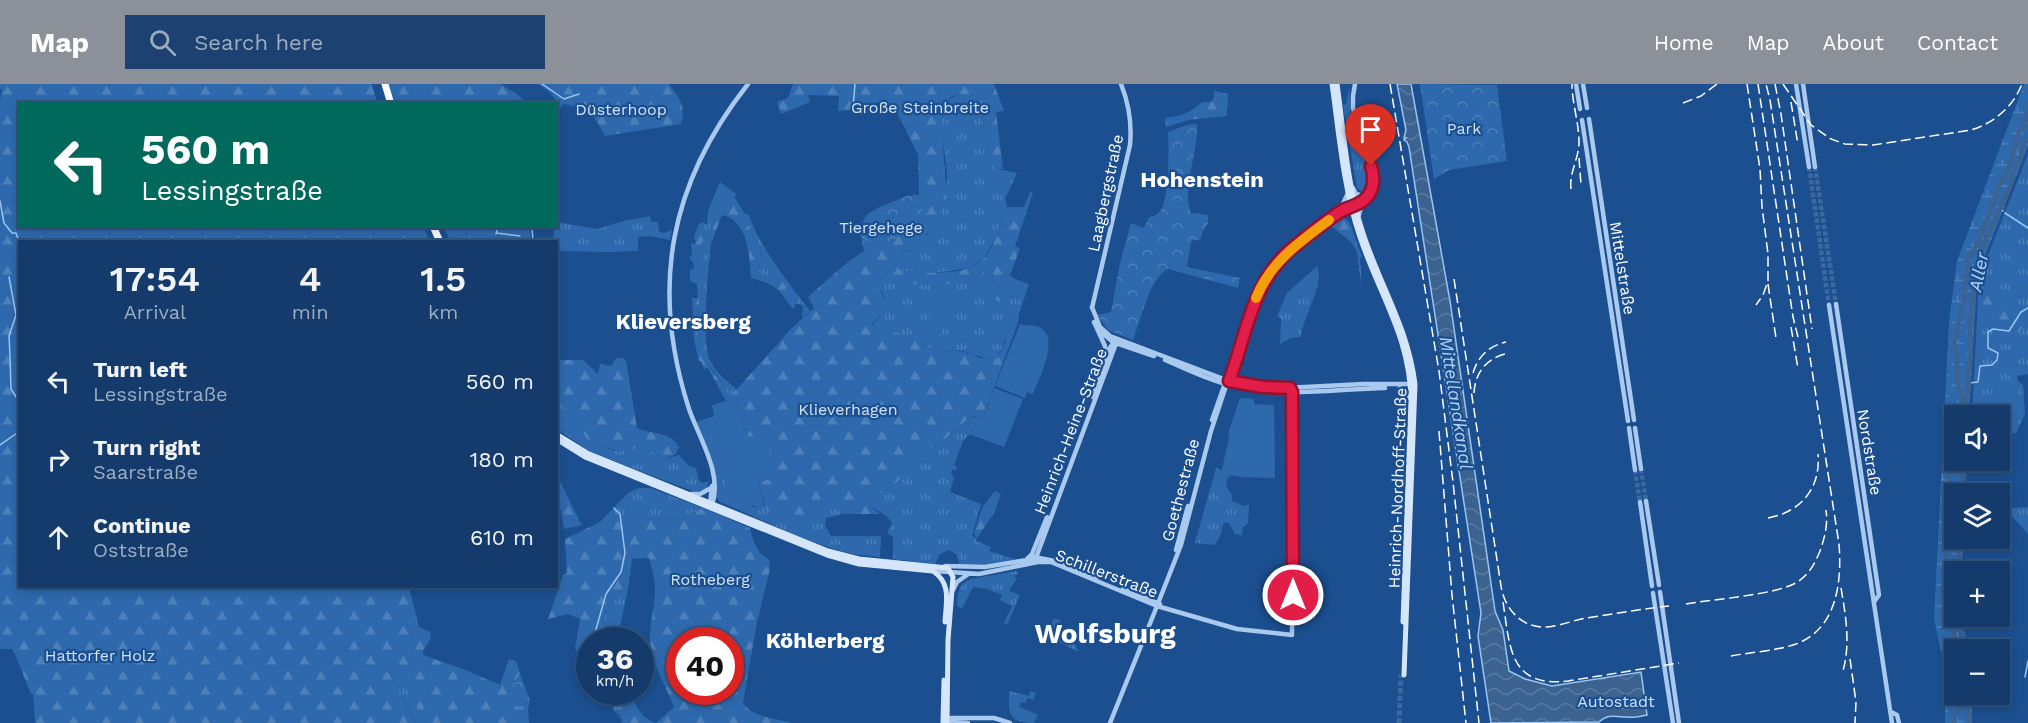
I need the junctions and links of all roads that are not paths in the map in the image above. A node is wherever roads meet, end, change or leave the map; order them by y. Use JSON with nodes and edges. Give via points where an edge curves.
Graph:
{"nodes":[{"id":1,"x":380,"y":84,"type":"edge"},
{"id":2,"x":385,"y":84,"type":"edge"},
{"id":3,"x":748,"y":84,"type":"edge"},
{"id":4,"x":1121,"y":84,"type":"edge"},
{"id":5,"x":1334,"y":84,"type":"edge"},
{"id":6,"x":1355,"y":84,"type":"edge"},
{"id":7,"x":1576,"y":84,"type":"edge"},
{"id":8,"x":1583,"y":84,"type":"edge"},
{"id":9,"x":1796,"y":84,"type":"edge"},
{"id":10,"x":1803,"y":84,"type":"edge"},
{"id":11,"x":385,"y":102,"type":"edge"},
{"id":12,"x":390,"y":102,"type":"edge"},
{"id":13,"x":1587,"y":108,"type":"dead end"},
{"id":14,"x":1580,"y":109,"type":"dead end"},
{"id":15,"x":1589,"y":119,"type":"dead end"},
{"id":16,"x":1582,"y":120,"type":"dead end"},
{"id":17,"x":1351,"y":189,"type":"junction"},
{"id":18,"x":1364,"y":198,"type":"junction"},
{"id":19,"x":1353,"y":204,"type":"junction"},
{"id":20,"x":1341,"y":208,"type":"junction"},
{"id":21,"x":1338,"y":214,"type":"junction"},
{"id":22,"x":1356,"y":218,"type":"junction"},
{"id":23,"x":1836,"y":304,"type":"tunnel mouth"},
{"id":24,"x":1829,"y":305,"type":"tunnel mouth"},
{"id":25,"x":1092,"y":307,"type":"junction"},
{"id":26,"x":1095,"y":324,"type":"junction"},
{"id":27,"x":1098,"y":332,"type":"joint"},
{"id":28,"x":1115,"y":341,"type":"junction"},
{"id":29,"x":1840,"y":358,"type":"junction"},
{"id":30,"x":1106,"y":359,"type":"junction"},
{"id":31,"x":1409,"y":374,"type":"junction"},
{"id":32,"x":1227,"y":382,"type":"junction"},
{"id":33,"x":1399,"y":386,"type":"junction"},
{"id":34,"x":1413,"y":386,"type":"junction"},
{"id":35,"x":1290,"y":391,"type":"junction"},
{"id":36,"x":1411,"y":400,"type":"junction"},
{"id":37,"x":1632,"y":428,"type":"dead end"},
{"id":38,"x":558,"y":435,"type":"edge"},
{"id":39,"x":558,"y":440,"type":"edge"},
{"id":40,"x":1638,"y":470,"type":"tunnel mouth"},
{"id":41,"x":713,"y":487,"type":"junction"},
{"id":42,"x":682,"y":491,"type":"junction"},
{"id":43,"x":711,"y":504,"type":"junction"},
{"id":44,"x":735,"y":512,"type":"junction"},
{"id":45,"x":1035,"y":555,"type":"junction"},
{"id":46,"x":1050,"y":559,"type":"junction"},
{"id":47,"x":1044,"y":562,"type":"junction"},
{"id":48,"x":1025,"y":566,"type":"junction"},
{"id":49,"x":945,"y":567,"type":"junction"},
{"id":50,"x":965,"y":567,"type":"junction"},
{"id":51,"x":933,"y":571,"type":"junction"},
{"id":52,"x":950,"y":572,"type":"junction"},
{"id":53,"x":969,"y":574,"type":"junction"},
{"id":54,"x":946,"y":585,"type":"junction"},
{"id":55,"x":1659,"y":585,"type":"dead end"},
{"id":56,"x":1652,"y":586,"type":"dead end"},
{"id":57,"x":1660,"y":592,"type":"dead end"},
{"id":58,"x":952,"y":593,"type":"junction"},
{"id":59,"x":1653,"y":593,"type":"dead end"},
{"id":60,"x":1159,"y":605,"type":"junction"},
{"id":61,"x":1891,"y":712,"type":"junction"},
{"id":62,"x":945,"y":721,"type":"edge"},
{"id":63,"x":968,"y":723,"type":"edge"},
{"id":64,"x":1010,"y":723,"type":"edge"},
{"id":65,"x":1110,"y":723,"type":"edge"},
{"id":66,"x":1673,"y":723,"type":"edge"},
{"id":67,"x":1679,"y":723,"type":"edge"},
{"id":68,"x":1892,"y":723,"type":"edge"},
{"id":69,"x":1899,"y":723,"type":"edge"}],
"edges":[{"from":1,"to":11,"type":"highway"},
{"from":2,"to":12,"type":"highway"},
{"from":3,"to":41,"type":"street","via":[[718,126],[695,169],[673,241],[670,306],[674,343],[684,391],[712,470]]},
{"from":4,"to":25,"type":"street","name":"Laagbergstraße","via":[[1131,120],[1130,145]]},
{"from":5,"to":17,"type":"main road","name":"Heinrich-Nordhoff-Straße"},
{"from":6,"to":18,"type":"street","via":[[1355,116],[1374,173],[1373,185]]},
{"from":7,"to":14,"type":"street"},
{"from":8,"to":13,"type":"street"},
{"from":9,"to":10,"type":"street","via":[[1812,165]]},
{"from":15,"to":16,"type":"street","name":"Mittelstraße","via":[[1631,421]]},
{"from":17,"to":18,"type":"street"},
{"from":17,"to":19,"type":"main road","name":"Heinrich-Nordhoff-Straße"},
{"from":17,"to":20,"type":"street"},
{"from":18,"to":19,"type":"street"},
{"from":18,"to":22,"type":"street"},
{"from":19,"to":20,"type":"street"},
{"from":19,"to":21,"type":"street","name":"Goethestraße"},
{"from":19,"to":22,"type":"main road","name":"Heinrich-Nordhoff-Straße"},
{"from":20,"to":21,"type":"street"},
{"from":21,"to":22,"type":"street"},
{"from":21,"to":32,"type":"street","name":"Goethestraße","via":[[1291,249],[1268,276],[1254,302]]},
{"from":22,"to":31,"type":"main road","name":"Heinrich-Nordhoff-Straße","via":[[1366,254],[1399,332]]},
{"from":22,"to":34,"type":"main road","name":"Heinrich-Nordhoff-Straße","via":[[1406,337]]},
{"from":23,"to":29,"type":"street","name":"Nordstraße"},
{"from":24,"to":29,"type":"street","name":"Nordstraße"},
{"from":25,"to":26,"type":"street","name":"Laagbergstraße"},
{"from":25,"to":28,"type":"street","via":[[1100,327]]},
{"from":26,"to":27,"type":"street","name":"Laagbergstraße"},
{"from":26,"to":28,"type":"street"},
{"from":27,"to":30,"type":"street","name":"Heinrich-Heine-Straße"},
{"from":28,"to":30,"type":"street","name":"Heinrich-Heine-Straße"},
{"from":28,"to":32,"type":"street"},
{"from":28,"to":45,"type":"street","name":"Heinrich-Heine-Straße"},
{"from":29,"to":61,"type":"street","name":"Nordstraße","via":[[1880,595],[1874,602]]},
{"from":30,"to":45,"type":"street","name":"Heinrich-Heine-Straße"},
{"from":31,"to":33,"type":"street"},
{"from":31,"to":34,"type":"main road","name":"Heinrich-Nordhoff-Straße"},
{"from":32,"to":35,"type":"street"},
{"from":32,"to":60,"type":"street","name":"Goethestraße","via":[[1181,545]]},
{"from":33,"to":34,"type":"street"},
{"from":33,"to":35,"type":"street","via":[[1364,384]]},
{"from":33,"to":36,"type":"street"},
{"from":34,"to":36,"type":"main road","name":"Heinrich-Nordhoff-Straße"},
{"from":34,"to":36,"type":"main road","name":"Heinrich-Nordhoff-Straße","via":[[1402,675]]},
{"from":35,"to":60,"type":"street","name":"Schillerstraße","via":[[1292,635],[1230,628]]},
{"from":37,"to":40,"type":"street"},
{"from":38,"to":42,"type":"main road","via":[[587,453]]},
{"from":39,"to":43,"type":"main road","via":[[585,457]]},
{"from":41,"to":42,"type":"street","via":[[700,494]]},
{"from":41,"to":43,"type":"street"},
{"from":41,"to":44,"type":"street","via":[[718,502]]},
{"from":42,"to":43,"type":"main road"},
{"from":43,"to":44,"type":"main road"},
{"from":43,"to":51,"type":"main road","via":[[836,558]]},
{"from":44,"to":49,"type":"main road","via":[[847,557]]},
{"from":45,"to":46,"type":"street","name":"Schillerstraße"},
{"from":45,"to":46,"type":"street","name":"Schillerstraße","via":[[1040,553]]},
{"from":45,"to":47,"type":"street"},
{"from":45,"to":48,"type":"street"},
{"from":45,"to":50,"type":"street","via":[[985,567]]},
{"from":46,"to":60,"type":"street","name":"Schillerstraße"},
{"from":47,"to":48,"type":"street"},
{"from":47,"to":60,"type":"street","name":"Schillerstraße"},
{"from":48,"to":53,"type":"street"},
{"from":49,"to":50,"type":"street"},
{"from":49,"to":52,"type":"main road"},
{"from":50,"to":52,"type":"street"},
{"from":51,"to":52,"type":"street"},
{"from":51,"to":54,"type":"main road"},
{"from":52,"to":53,"type":"street"},
{"from":52,"to":54,"type":"street"},
{"from":52,"to":58,"type":"main road"},
{"from":53,"to":58,"type":"street","via":[[957,582]]},
{"from":54,"to":62,"type":"main road"},
{"from":55,"to":56,"type":"street","via":[[1643,501]]},
{"from":57,"to":67,"type":"street"},
{"from":58,"to":62,"type":"main road"},
{"from":59,"to":66,"type":"street"},
{"from":60,"to":65,"type":"street","name":"Goethestraße"},
{"from":61,"to":68,"type":"street","name":"Nordstraße"},
{"from":61,"to":69,"type":"street","name":"Nordstraße","via":[[1898,715]]},
{"from":62,"to":63,"type":"street"},
{"from":62,"to":64,"type":"street","via":[[994,718]]}]}
